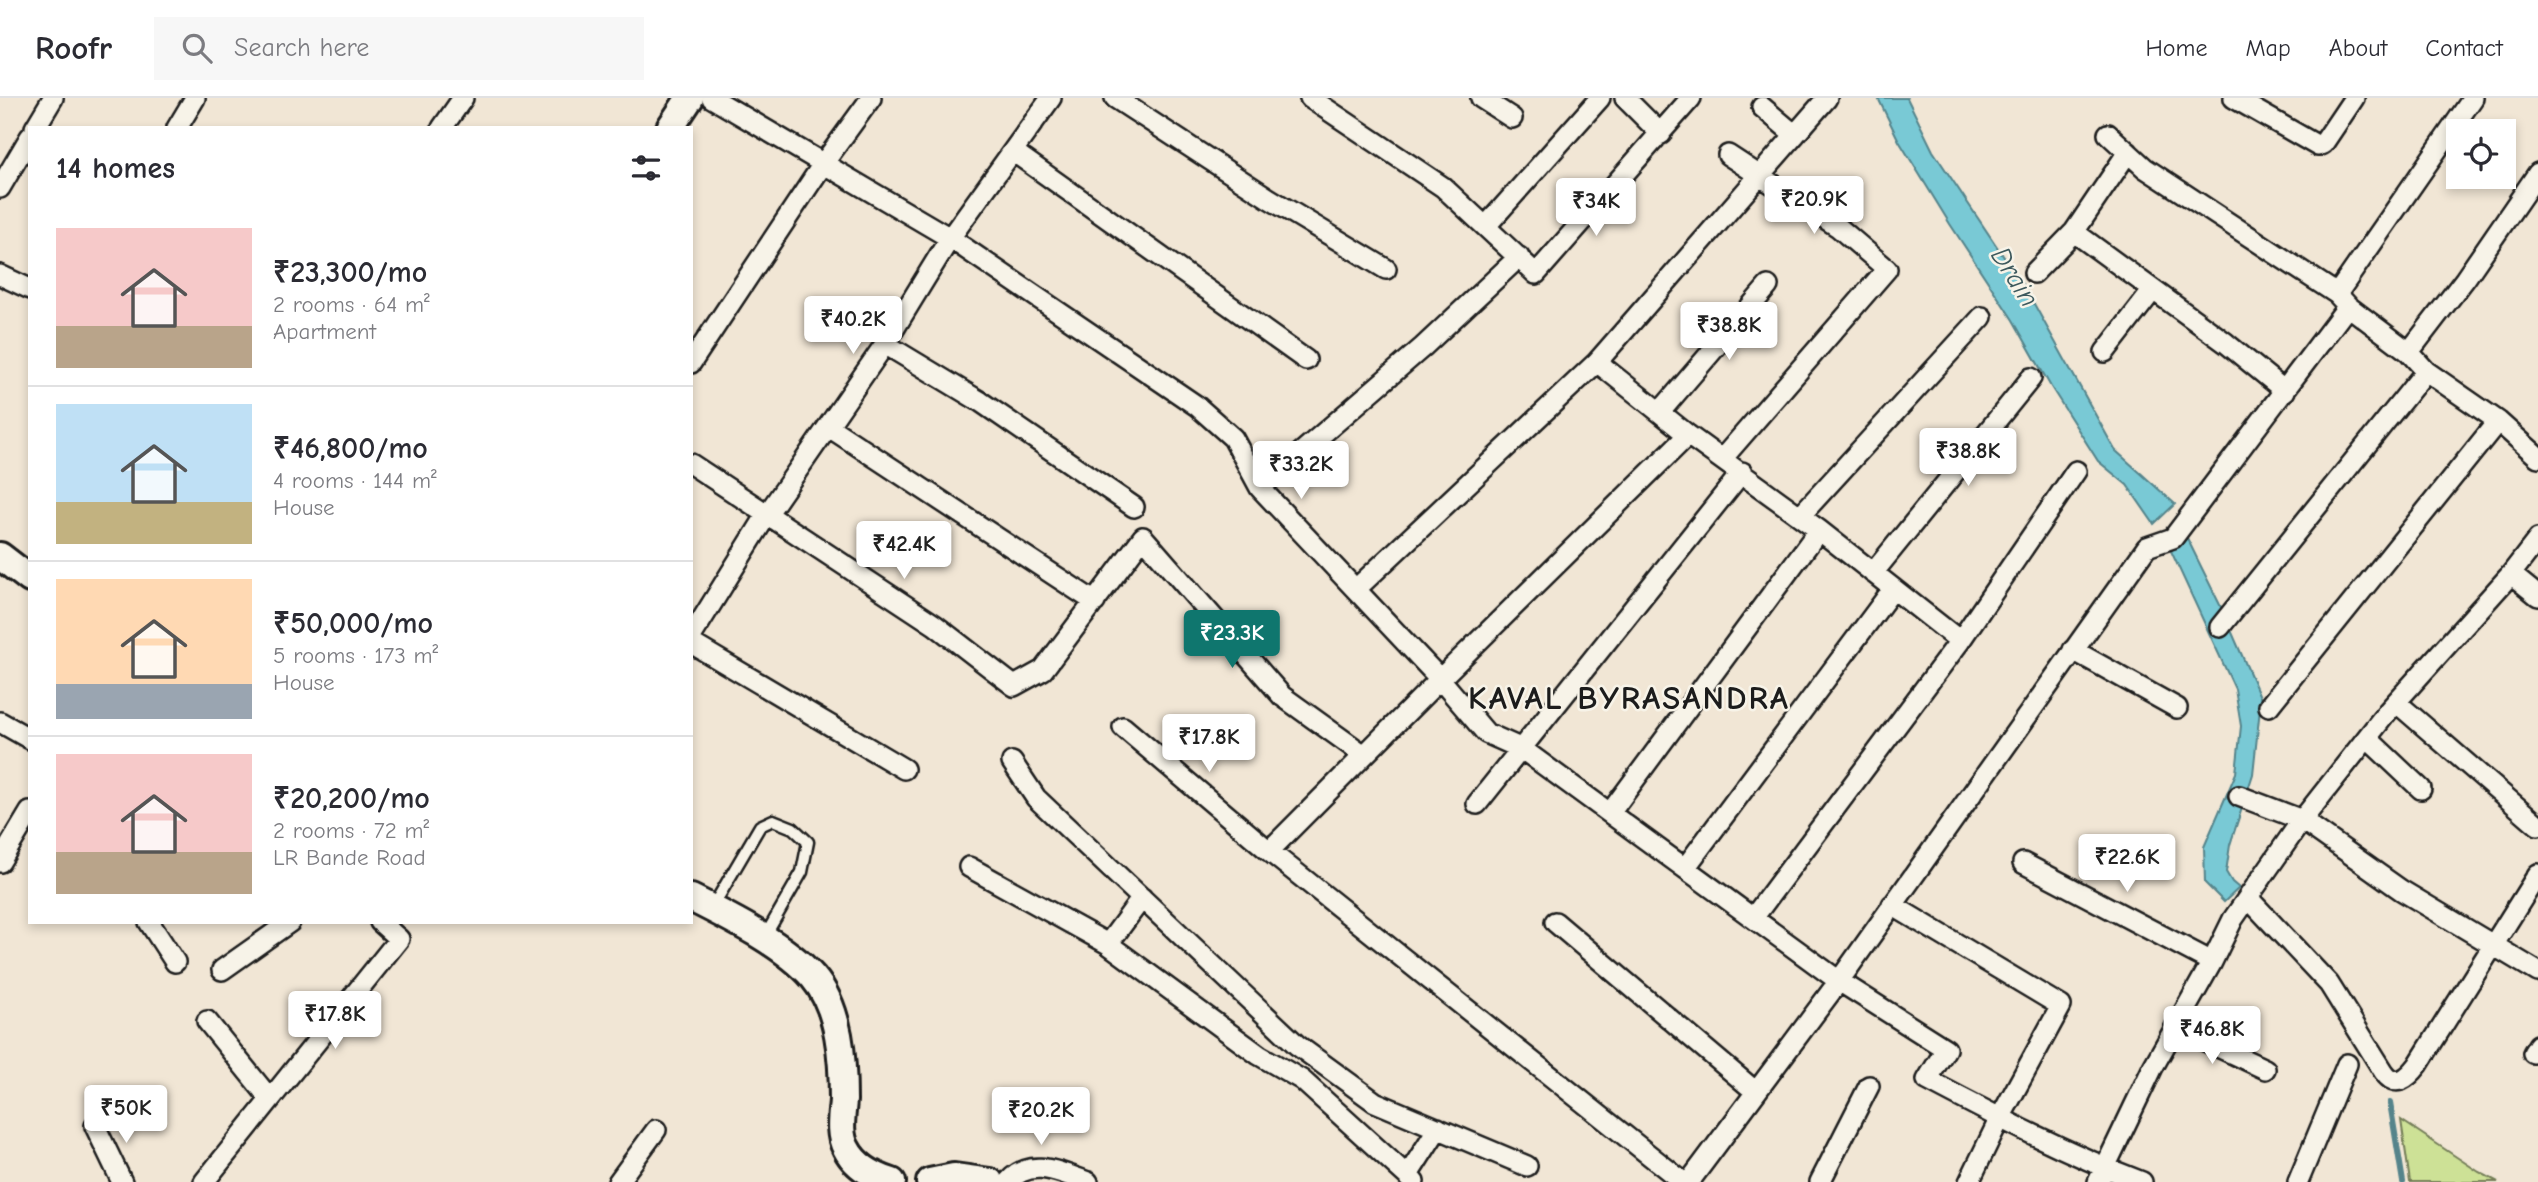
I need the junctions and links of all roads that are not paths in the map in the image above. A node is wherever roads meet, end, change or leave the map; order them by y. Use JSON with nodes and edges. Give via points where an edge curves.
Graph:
{"nodes":[{"id":1,"x":53,"y":98,"type":"edge"},
{"id":2,"x":194,"y":98,"type":"edge"},
{"id":3,"x":463,"y":98,"type":"edge"},
{"id":4,"x":690,"y":98,"type":"edge"},
{"id":5,"x":712,"y":98,"type":"edge"},
{"id":6,"x":871,"y":98,"type":"edge"},
{"id":7,"x":1051,"y":98,"type":"edge"},
{"id":8,"x":1115,"y":98,"type":"edge"},
{"id":9,"x":1310,"y":98,"type":"edge"},
{"id":10,"x":1481,"y":98,"type":"edge"},
{"id":11,"x":1600,"y":98,"type":"edge"},
{"id":12,"x":1625,"y":98,"type":"edge"},
{"id":13,"x":1691,"y":98,"type":"edge"},
{"id":14,"x":1827,"y":98,"type":"edge"},
{"id":15,"x":2234,"y":98,"type":"edge"},
{"id":16,"x":2354,"y":98,"type":"edge"},
{"id":17,"x":2473,"y":98,"type":"edge"},
{"id":18,"x":2265,"y":106,"type":"edge"},
{"id":19,"x":1762,"y":107,"type":"dead end"},
{"id":20,"x":1512,"y":118,"type":"dead end"},
{"id":21,"x":36,"y":126,"type":"edge"},
{"id":22,"x":178,"y":126,"type":"edge"},
{"id":23,"x":443,"y":126,"type":"edge"},
{"id":24,"x":671,"y":126,"type":"edge"},
{"id":25,"x":1661,"y":134,"type":"junction"},
{"id":26,"x":2108,"y":134,"type":"dead end"},
{"id":27,"x":1795,"y":135,"type":"junction"},
{"id":28,"x":28,"y":140,"type":"edge"},
{"id":29,"x":1014,"y":152,"type":"junction"},
{"id":30,"x":2128,"y":152,"type":"junction"},
{"id":31,"x":1728,"y":155,"type":"dead end"},
{"id":32,"x":823,"y":164,"type":"junction"},
{"id":33,"x":2538,"y":173,"type":"edge"},
{"id":34,"x":1760,"y":175,"type":"junction"},
{"id":35,"x":0,"y":188,"type":"edge"},
{"id":36,"x":1486,"y":226,"type":"junction"},
{"id":37,"x":2074,"y":232,"type":"junction"},
{"id":38,"x":950,"y":238,"type":"junction"},
{"id":39,"x":1519,"y":257,"type":"junction"},
{"id":40,"x":1386,"y":269,"type":"dead end"},
{"id":41,"x":2034,"y":273,"type":"dead end"},
{"id":42,"x":0,"y":275,"type":"edge"},
{"id":43,"x":1768,"y":286,"type":"dead end"},
{"id":44,"x":28,"y":288,"type":"edge"},
{"id":45,"x":2153,"y":290,"type":"junction"},
{"id":46,"x":2343,"y":300,"type":"junction"},
{"id":47,"x":1982,"y":317,"type":"dead end"},
{"id":48,"x":885,"y":344,"type":"junction"},
{"id":49,"x":2105,"y":352,"type":"dead end"},
{"id":50,"x":2409,"y":352,"type":"junction"},
{"id":51,"x":693,"y":360,"type":"edge"},
{"id":52,"x":1306,"y":360,"type":"dead end"},
{"id":53,"x":1597,"y":362,"type":"junction"},
{"id":54,"x":2426,"y":371,"type":"junction"},
{"id":55,"x":2031,"y":378,"type":"dead end"},
{"id":56,"x":2285,"y":391,"type":"junction"},
{"id":57,"x":1660,"y":412,"type":"junction"},
{"id":58,"x":2498,"y":421,"type":"junction"},
{"id":59,"x":830,"y":427,"type":"junction"},
{"id":60,"x":1688,"y":435,"type":"junction"},
{"id":61,"x":2538,"y":457,"type":"edge"},
{"id":62,"x":1722,"y":460,"type":"junction"},
{"id":63,"x":693,"y":465,"type":"edge"},
{"id":64,"x":2076,"y":471,"type":"dead end"},
{"id":65,"x":1742,"y":472,"type":"junction"},
{"id":66,"x":1260,"y":488,"type":"junction"},
{"id":67,"x":1134,"y":507,"type":"dead end"},
{"id":68,"x":766,"y":516,"type":"junction"},
{"id":69,"x":1800,"y":516,"type":"junction"},
{"id":70,"x":1819,"y":530,"type":"junction"},
{"id":71,"x":2538,"y":539,"type":"edge"},
{"id":72,"x":0,"y":556,"type":"edge"},
{"id":73,"x":1874,"y":573,"type":"junction"},
{"id":74,"x":2511,"y":574,"type":"junction"},
{"id":75,"x":28,"y":577,"type":"edge"},
{"id":76,"x":1356,"y":589,"type":"junction"},
{"id":77,"x":1893,"y":589,"type":"junction"},
{"id":78,"x":2538,"y":596,"type":"edge"},
{"id":79,"x":1094,"y":602,"type":"junction"},
{"id":80,"x":2220,"y":627,"type":"dead end"},
{"id":81,"x":693,"y":634,"type":"edge"},
{"id":82,"x":1960,"y":642,"type":"junction"},
{"id":83,"x":693,"y":644,"type":"edge"},
{"id":84,"x":2073,"y":650,"type":"junction"},
{"id":85,"x":1440,"y":679,"type":"junction"},
{"id":86,"x":2396,"y":702,"type":"junction"},
{"id":87,"x":2269,"y":706,"type":"dead end"},
{"id":88,"x":2177,"y":708,"type":"dead end"},
{"id":89,"x":0,"y":722,"type":"edge"},
{"id":90,"x":1123,"y":727,"type":"dead end"},
{"id":91,"x":28,"y":738,"type":"edge"},
{"id":92,"x":2367,"y":738,"type":"junction"},
{"id":93,"x":1522,"y":749,"type":"junction"},
{"id":94,"x":1364,"y":755,"type":"junction"},
{"id":95,"x":1012,"y":762,"type":"dead end"},
{"id":96,"x":904,"y":769,"type":"dead end"},
{"id":97,"x":2421,"y":789,"type":"dead end"},
{"id":98,"x":2239,"y":796,"type":"dead end"},
{"id":99,"x":1477,"y":804,"type":"dead end"},
{"id":100,"x":1610,"y":813,"type":"junction"},
{"id":101,"x":28,"y":815,"type":"edge"},
{"id":102,"x":2302,"y":820,"type":"junction"},
{"id":103,"x":2538,"y":825,"type":"edge"},
{"id":104,"x":1269,"y":851,"type":"junction"},
{"id":105,"x":0,"y":862,"type":"edge"},
{"id":106,"x":2023,"y":863,"type":"dead end"},
{"id":107,"x":969,"y":867,"type":"dead end"},
{"id":108,"x":1685,"y":868,"type":"junction"},
{"id":109,"x":2538,"y":874,"type":"edge"},
{"id":110,"x":1142,"y":898,"type":"junction"},
{"id":111,"x":2248,"y":901,"type":"junction"},
{"id":112,"x":701,"y":903,"type":"edge"},
{"id":113,"x":1892,"y":905,"type":"junction"},
{"id":114,"x":1753,"y":918,"type":"junction"},
{"id":115,"x":1555,"y":922,"type":"dead end"},
{"id":116,"x":150,"y":924,"type":"edge"},
{"id":117,"x":287,"y":924,"type":"edge"},
{"id":118,"x":382,"y":924,"type":"edge"},
{"id":119,"x":764,"y":939,"type":"junction"},
{"id":120,"x":1108,"y":944,"type":"junction"},
{"id":121,"x":2492,"y":944,"type":"junction"},
{"id":122,"x":175,"y":962,"type":"dead end"},
{"id":123,"x":2212,"y":962,"type":"junction"},
{"id":124,"x":222,"y":970,"type":"dead end"},
{"id":125,"x":2538,"y":972,"type":"edge"},
{"id":126,"x":1839,"y":981,"type":"junction"},
{"id":127,"x":207,"y":1021,"type":"dead end"},
{"id":128,"x":2175,"y":1027,"type":"junction"},
{"id":129,"x":2347,"y":1064,"type":"dead end"},
{"id":130,"x":2265,"y":1069,"type":"dead end"},
{"id":131,"x":1869,"y":1086,"type":"dead end"},
{"id":132,"x":1756,"y":1092,"type":"junction"},
{"id":133,"x":270,"y":1099,"type":"junction"},
{"id":134,"x":2000,"y":1118,"type":"junction"},
{"id":135,"x":94,"y":1126,"type":"dead end"},
{"id":136,"x":1438,"y":1128,"type":"junction"},
{"id":137,"x":656,"y":1130,"type":"dead end"},
{"id":138,"x":1527,"y":1166,"type":"dead end"},
{"id":139,"x":2101,"y":1175,"type":"edge"},
{"id":140,"x":1411,"y":1179,"type":"edge"},
{"id":141,"x":122,"y":1182,"type":"edge"},
{"id":142,"x":204,"y":1182,"type":"edge"},
{"id":143,"x":618,"y":1182,"type":"edge"},
{"id":144,"x":892,"y":1182,"type":"edge"},
{"id":145,"x":930,"y":1182,"type":"edge"},
{"id":146,"x":990,"y":1182,"type":"edge"},
{"id":147,"x":1008,"y":1182,"type":"edge"},
{"id":148,"x":1088,"y":1182,"type":"edge"},
{"id":149,"x":1683,"y":1182,"type":"edge"},
{"id":150,"x":1689,"y":1182,"type":"edge"},
{"id":151,"x":1820,"y":1182,"type":"edge"},
{"id":152,"x":1969,"y":1182,"type":"edge"},
{"id":153,"x":2142,"y":1182,"type":"edge"},
{"id":154,"x":2298,"y":1182,"type":"edge"}],
"edges":[{"from":1,"to":21,"type":"street"},
{"from":2,"to":22,"type":"street"},
{"from":3,"to":23,"type":"street"},
{"from":4,"to":24,"type":"street"},
{"from":5,"to":32,"type":"street"},
{"from":6,"to":32,"type":"street"},
{"from":7,"to":29,"type":"street"},
{"from":8,"to":40,"type":"street"},
{"from":9,"to":36,"type":"street","via":[[1443,187]]},
{"from":10,"to":20,"type":"street"},
{"from":11,"to":36,"type":"street"},
{"from":12,"to":25,"type":"street"},
{"from":13,"to":25,"type":"street"},
{"from":14,"to":27,"type":"street"},
{"from":15,"to":18,"type":"street"},
{"from":16,"to":18,"type":"street","via":[[2320,146]]},
{"from":17,"to":46,"type":"street"},
{"from":19,"to":27,"type":"street"},
{"from":25,"to":39,"type":"street","via":[[1536,274]]},
{"from":26,"to":30,"type":"street"},
{"from":27,"to":34,"type":"street"},
{"from":28,"to":35,"type":"street"},
{"from":29,"to":38,"type":"street"},
{"from":29,"to":52,"type":"street"},
{"from":30,"to":37,"type":"street"},
{"from":30,"to":46,"type":"street","via":[[2145,168]]},
{"from":31,"to":34,"type":"street"},
{"from":32,"to":38,"type":"street"},
{"from":32,"to":51,"type":"street"},
{"from":33,"to":50,"type":"street"},
{"from":34,"to":53,"type":"street"},
{"from":34,"to":62,"type":"street","via":[[1838,227],[1887,269]]},
{"from":36,"to":39,"type":"street"},
{"from":37,"to":41,"type":"street"},
{"from":37,"to":45,"type":"street"},
{"from":38,"to":48,"type":"street"},
{"from":38,"to":66,"type":"street","via":[[1197,406],[1233,438]]},
{"from":39,"to":66,"type":"street"},
{"from":42,"to":44,"type":"street"},
{"from":43,"to":57,"type":"street"},
{"from":45,"to":49,"type":"street"},
{"from":45,"to":56,"type":"street"},
{"from":46,"to":50,"type":"street"},
{"from":46,"to":56,"type":"street"},
{"from":47,"to":69,"type":"street"},
{"from":48,"to":59,"type":"street"},
{"from":48,"to":67,"type":"street","via":[[981,402]]},
{"from":50,"to":54,"type":"street"},
{"from":53,"to":57,"type":"street"},
{"from":53,"to":76,"type":"street"},
{"from":54,"to":58,"type":"street"},
{"from":54,"to":80,"type":"street"},
{"from":55,"to":73,"type":"street"},
{"from":56,"to":84,"type":"street","via":[[2173,538],[2147,547]]},
{"from":57,"to":60,"type":"street"},
{"from":58,"to":61,"type":"street"},
{"from":58,"to":87,"type":"street"},
{"from":59,"to":68,"type":"street"},
{"from":59,"to":79,"type":"street"},
{"from":60,"to":62,"type":"street"},
{"from":60,"to":85,"type":"street"},
{"from":62,"to":65,"type":"street"},
{"from":63,"to":68,"type":"street"},
{"from":64,"to":82,"type":"street"},
{"from":65,"to":69,"type":"street"},
{"from":65,"to":93,"type":"street"},
{"from":66,"to":76,"type":"street"},
{"from":68,"to":79,"type":"street","via":[[934,625],[1014,686],[1043,670]]},
{"from":68,"to":81,"type":"street"},
{"from":69,"to":70,"type":"street"},
{"from":70,"to":73,"type":"street"},
{"from":70,"to":100,"type":"street"},
{"from":71,"to":74,"type":"street"},
{"from":72,"to":75,"type":"street"},
{"from":73,"to":77,"type":"street"},
{"from":74,"to":78,"type":"street"},
{"from":74,"to":86,"type":"street"},
{"from":76,"to":85,"type":"street"},
{"from":77,"to":82,"type":"street"},
{"from":77,"to":108,"type":"street"},
{"from":79,"to":94,"type":"street","via":[[1143,537],[1282,696]]},
{"from":82,"to":114,"type":"street"},
{"from":83,"to":96,"type":"street"},
{"from":84,"to":88,"type":"street"},
{"from":84,"to":113,"type":"street"},
{"from":85,"to":93,"type":"street","via":[[1486,733]]},
{"from":85,"to":94,"type":"street"},
{"from":86,"to":92,"type":"street"},
{"from":86,"to":103,"type":"street"},
{"from":89,"to":91,"type":"street"},
{"from":90,"to":104,"type":"street"},
{"from":92,"to":97,"type":"street"},
{"from":92,"to":102,"type":"street"},
{"from":93,"to":99,"type":"street"},
{"from":93,"to":100,"type":"street"},
{"from":94,"to":104,"type":"street"},
{"from":95,"to":110,"type":"street","via":[[1036,798]]},
{"from":98,"to":102,"type":"street"},
{"from":100,"to":108,"type":"street"},
{"from":101,"to":105,"type":"street"},
{"from":102,"to":111,"type":"street"},
{"from":102,"to":121,"type":"street","via":[[2400,890]]},
{"from":104,"to":149,"type":"street"},
{"from":106,"to":123,"type":"street"},
{"from":107,"to":120,"type":"street"},
{"from":108,"to":114,"type":"street"},
{"from":109,"to":121,"type":"street"},
{"from":110,"to":120,"type":"street"},
{"from":110,"to":136,"type":"street","via":[[1297,1045],[1375,1102]]},
{"from":111,"to":121,"type":"street","via":[[2329,984],[2384,1072],[2395,1082],[2410,1076],[2418,1065]]},
{"from":111,"to":123,"type":"street","via":[[2232,919]]},
{"from":112,"to":119,"type":"street"},
{"from":112,"to":119,"type":"lane","via":[[760,826],[773,820],[793,828],[808,842],[802,872]]},
{"from":113,"to":126,"type":"street"},
{"from":113,"to":134,"type":"street","via":[[2061,1006]]},
{"from":114,"to":126,"type":"street"},
{"from":115,"to":132,"type":"street"},
{"from":116,"to":122,"type":"street"},
{"from":117,"to":124,"type":"street"},
{"from":118,"to":133,"type":"street","via":[[399,939]]},
{"from":119,"to":144,"type":"street","via":[[813,977],[824,996],[842,1054],[842,1140],[862,1168]]},
{"from":120,"to":140,"type":"street","via":[[1259,1055],[1302,1080]]},
{"from":121,"to":125,"type":"street"},
{"from":123,"to":128,"type":"street"},
{"from":126,"to":132,"type":"street"},
{"from":126,"to":134,"type":"street","via":[[1946,1049],[1927,1080]]},
{"from":127,"to":133,"type":"street"},
{"from":128,"to":130,"type":"street"},
{"from":128,"to":139,"type":"street"},
{"from":129,"to":154,"type":"street"},
{"from":131,"to":151,"type":"street"},
{"from":132,"to":150,"type":"street"},
{"from":133,"to":142,"type":"street"},
{"from":134,"to":139,"type":"street"},
{"from":134,"to":152,"type":"street"},
{"from":135,"to":141,"type":"street"},
{"from":136,"to":138,"type":"street"},
{"from":136,"to":140,"type":"street"},
{"from":137,"to":143,"type":"street"},
{"from":139,"to":153,"type":"street"},
{"from":145,"to":146,"type":"street","via":[[954,1177]]},
{"from":147,"to":148,"type":"street","via":[[1033,1166]]}]}
